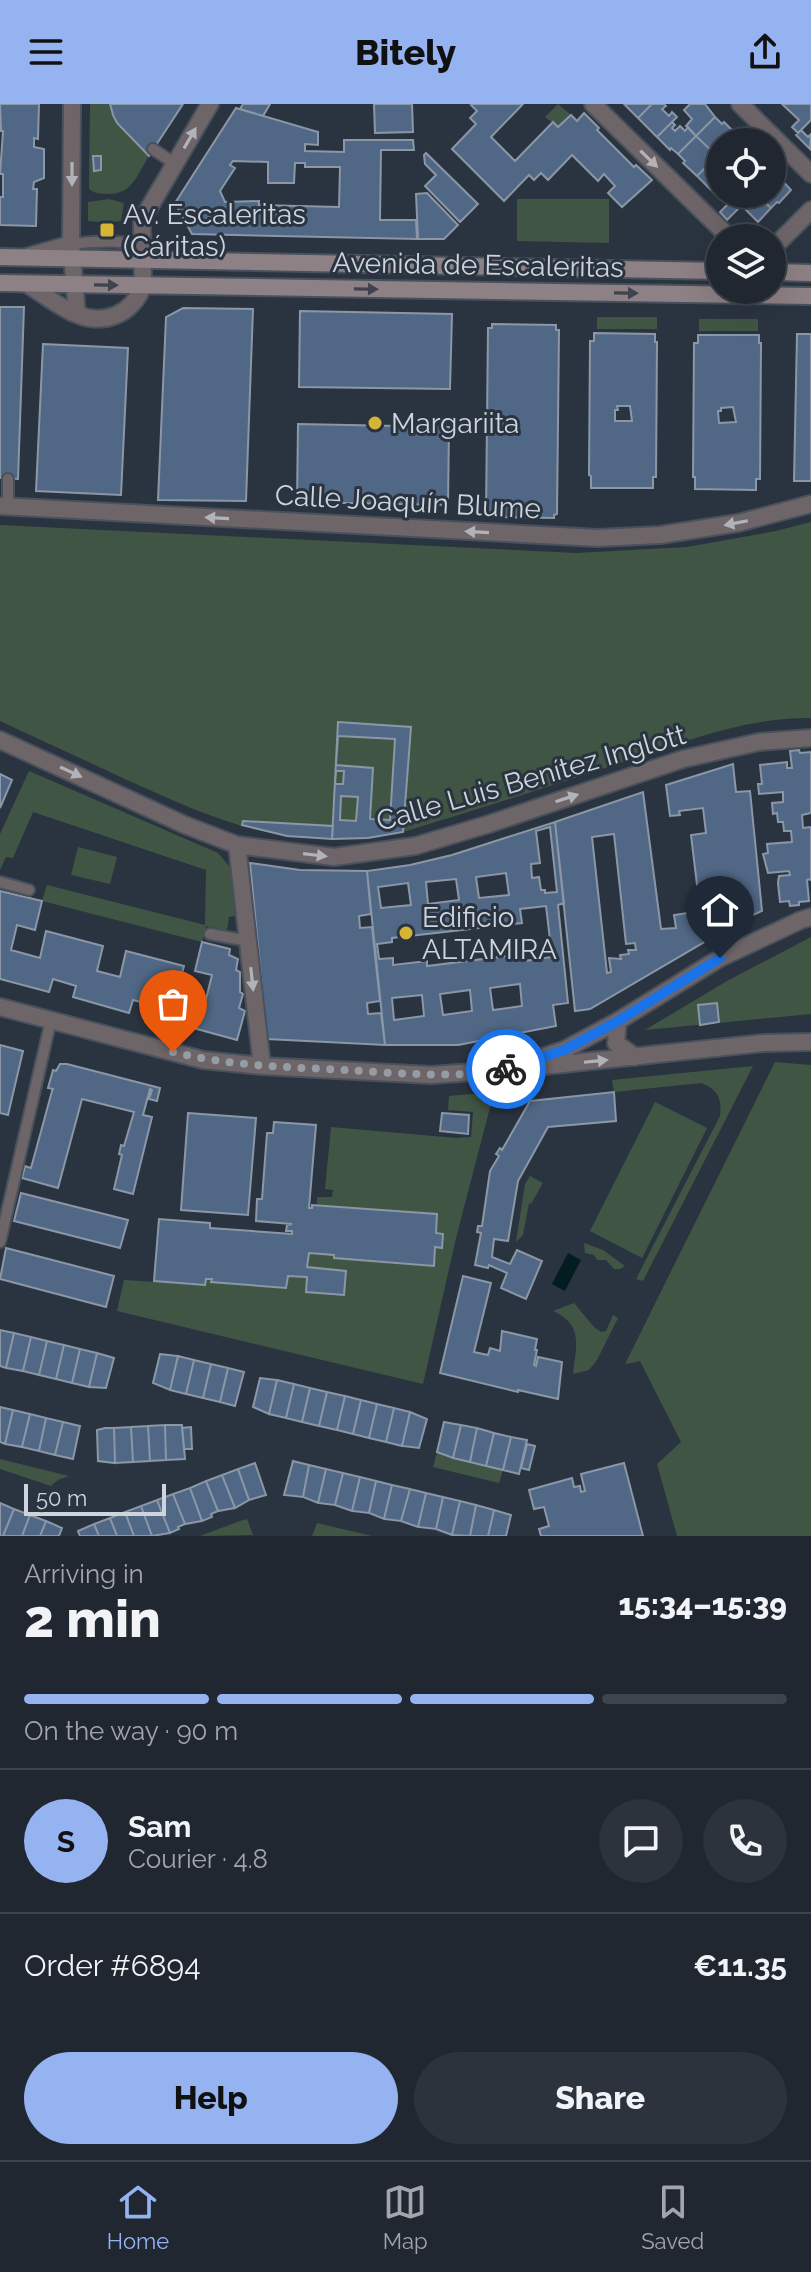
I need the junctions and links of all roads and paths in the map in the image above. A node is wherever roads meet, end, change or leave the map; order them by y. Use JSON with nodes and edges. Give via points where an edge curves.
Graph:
{"nodes":[{"id":1,"x":72,"y":104,"type":"edge"},
{"id":2,"x":210,"y":104,"type":"edge"},
{"id":3,"x":593,"y":104,"type":"edge"},
{"id":4,"x":740,"y":104,"type":"edge"},
{"id":5,"x":153,"y":149,"type":"dead end"},
{"id":6,"x":175,"y":164,"type":"junction"},
{"id":7,"x":811,"y":174,"type":"edge"},
{"id":8,"x":811,"y":210,"type":"edge"},
{"id":9,"x":716,"y":224,"type":"edge"},
{"id":10,"x":786,"y":235,"type":"edge"},
{"id":11,"x":71,"y":251,"type":"junction"},
{"id":12,"x":147,"y":252,"type":"junction"},
{"id":13,"x":0,"y":257,"type":"edge"},
{"id":14,"x":706,"y":270,"type":"edge"},
{"id":15,"x":786,"y":272,"type":"edge"},
{"id":16,"x":811,"y":273,"type":"edge"},
{"id":17,"x":0,"y":283,"type":"edge"},
{"id":18,"x":27,"y":284,"type":"junction"},
{"id":19,"x":73,"y":285,"type":"junction"},
{"id":20,"x":143,"y":286,"type":"junction"},
{"id":21,"x":811,"y":296,"type":"edge"},
{"id":22,"x":77,"y":314,"type":"junction"},
{"id":23,"x":8,"y":479,"type":"dead end"},
{"id":24,"x":811,"y":504,"type":"edge"},
{"id":25,"x":4,"y":506,"type":"edge"},
{"id":26,"x":811,"y":738,"type":"edge"},
{"id":27,"x":0,"y":740,"type":"edge"},
{"id":28,"x":237,"y":845,"type":"junction"},
{"id":29,"x":0,"y":882,"type":"edge"},
{"id":30,"x":29,"y":890,"type":"dead end"},
{"id":31,"x":811,"y":917,"type":"edge"},
{"id":32,"x":210,"y":934,"type":"dead end"},
{"id":33,"x":248,"y":941,"type":"junction"},
{"id":34,"x":0,"y":1007,"type":"edge"},
{"id":35,"x":51,"y":1020,"type":"junction"},
{"id":36,"x":618,"y":1021,"type":"junction"},
{"id":37,"x":811,"y":1042,"type":"edge"},
{"id":38,"x":635,"y":1057,"type":"junction"},
{"id":39,"x":262,"y":1066,"type":"junction"},
{"id":40,"x":503,"y":1070,"type":"junction"},
{"id":41,"x":0,"y":1242,"type":"edge"}],
"edges":[{"from":1,"to":11,"type":"street","one_way":true},
{"from":6,"to":2,"type":"street","one_way":true},
{"from":3,"to":9,"type":"street","one_way":true},
{"from":4,"to":7,"type":"street"},
{"from":5,"to":6,"type":"lane"},
{"from":6,"to":12,"type":"street","via":[[142,220]]},
{"from":8,"to":10,"type":"street"},
{"from":11,"to":12,"type":"street","name":"Avenida de Escaleritas"},
{"from":11,"to":13,"type":"street","name":"Avenida de Escaleritas"},
{"from":11,"to":19,"type":"street"},
{"from":12,"to":14,"type":"street","name":"Avenida de Escaleritas","via":[[174,259]]},
{"from":12,"to":20,"type":"street"},
{"from":15,"to":16,"type":"street"},
{"from":17,"to":18,"type":"street","name":"Avenida de Escaleritas"},
{"from":18,"to":19,"type":"street","name":"Avenida de Escaleritas"},
{"from":18,"to":22,"type":"street"},
{"from":19,"to":20,"type":"street","name":"Avenida de Escaleritas","one_way":true},
{"from":19,"to":22,"type":"street"},
{"from":20,"to":21,"type":"street","name":"Avenida de Escaleritas","one_way":true},
{"from":20,"to":22,"type":"street","via":[[122,313],[101,318]]},
{"from":23,"to":25,"type":"lane"},
{"from":24,"to":25,"type":"street","name":"Calle Joaquín Blume","one_way":true,"via":[[738,523],[598,538]]},
{"from":28,"to":26,"type":"street","name":"Calle Luis Benítez Inglott","one_way":true,"via":[[334,857],[415,846],[683,759],[759,742]]},
{"from":27,"to":28,"type":"street","name":"Calle Luis Benítez Inglott","one_way":true},
{"from":28,"to":33,"type":"street"},
{"from":29,"to":30,"type":"lane"},
{"from":31,"to":36,"type":"street","via":[[720,958]]},
{"from":32,"to":33,"type":"lane"},
{"from":33,"to":39,"type":"street","one_way":true},
{"from":34,"to":35,"type":"street"},
{"from":35,"to":39,"type":"street","via":[[203,1060]]},
{"from":35,"to":41,"type":"lane"},
{"from":36,"to":38,"type":"street","via":[[616,1043]]},
{"from":36,"to":40,"type":"street","via":[[564,1050]]},
{"from":37,"to":38,"type":"street"},
{"from":40,"to":38,"type":"street","one_way":true},
{"from":39,"to":40,"type":"street","via":[[431,1075]]}]}
